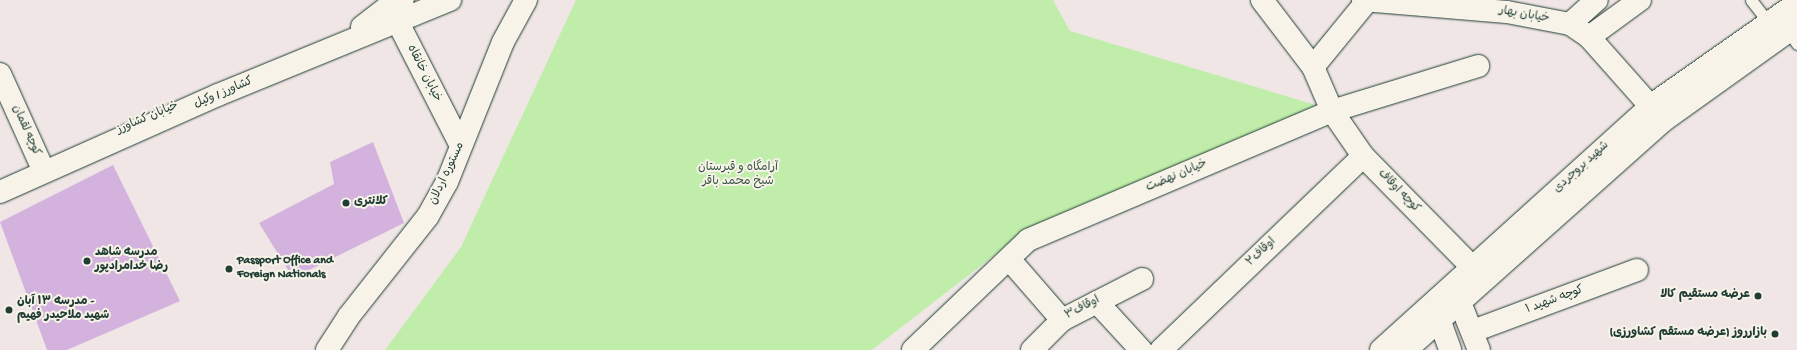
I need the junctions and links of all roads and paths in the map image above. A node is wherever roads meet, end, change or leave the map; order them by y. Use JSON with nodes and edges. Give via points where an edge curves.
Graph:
{"nodes":[{"id":1,"x":445,"y":0,"type":"edge"},
{"id":2,"x":450,"y":0,"type":"edge"},
{"id":3,"x":526,"y":0,"type":"edge"},
{"id":4,"x":1262,"y":0,"type":"edge"},
{"id":5,"x":1365,"y":0,"type":"edge"},
{"id":6,"x":1597,"y":0,"type":"edge"},
{"id":7,"x":1640,"y":0,"type":"edge"},
{"id":8,"x":1751,"y":0,"type":"edge"},
{"id":9,"x":1797,"y":3,"type":"edge"},
{"id":10,"x":394,"y":10,"type":"edge"},
{"id":11,"x":1768,"y":22,"type":"junction"},
{"id":12,"x":1570,"y":24,"type":"junction"},
{"id":13,"x":1794,"y":33,"type":"edge"},
{"id":14,"x":1589,"y":37,"type":"junction"},
{"id":15,"x":1478,"y":66,"type":"dead end"},
{"id":16,"x":1313,"y":67,"type":"junction"},
{"id":17,"x":0,"y":74,"type":"edge"},
{"id":18,"x":1332,"y":111,"type":"junction"},
{"id":19,"x":1658,"y":112,"type":"junction"},
{"id":20,"x":461,"y":146,"type":"junction"},
{"id":21,"x":1363,"y":156,"type":"junction"},
{"id":22,"x":41,"y":165,"type":"junction"},
{"id":23,"x":0,"y":183,"type":"edge"},
{"id":24,"x":0,"y":192,"type":"edge"},
{"id":25,"x":1009,"y":259,"type":"junction"},
{"id":26,"x":1472,"y":267,"type":"junction"},
{"id":27,"x":1637,"y":270,"type":"dead end"},
{"id":28,"x":1142,"y":279,"type":"dead end"},
{"id":29,"x":1459,"y":300,"type":"junction"},
{"id":30,"x":1097,"y":302,"type":"junction"},
{"id":31,"x":1439,"y":319,"type":"junction"},
{"id":32,"x":1062,"y":320,"type":"junction"},
{"id":33,"x":1476,"y":341,"type":"edge"},
{"id":34,"x":327,"y":350,"type":"edge"},
{"id":35,"x":913,"y":350,"type":"edge"},
{"id":36,"x":1032,"y":350,"type":"edge"},
{"id":37,"x":1141,"y":350,"type":"edge"},
{"id":38,"x":1161,"y":350,"type":"edge"},
{"id":39,"x":1381,"y":350,"type":"edge"},
{"id":40,"x":1406,"y":350,"type":"edge"},
{"id":41,"x":1450,"y":350,"type":"edge"}],
"edges":[{"from":1,"to":10,"type":"street","name":"خیابان کشاورز"},
{"from":2,"to":10,"type":"street","name":"کشاورز / وکیل"},
{"from":3,"to":20,"type":"street","name":"مستوره اردلان","via":[[503,42]]},
{"from":4,"to":16,"type":"street","name":"کوچه اوقاف"},
{"from":5,"to":12,"type":"street","name":"خیابان بهار","via":[[1506,12]]},
{"from":5,"to":16,"type":"street"},
{"from":6,"to":12,"type":"street"},
{"from":7,"to":14,"type":"street"},
{"from":8,"to":11,"type":"lane"},
{"from":9,"to":11,"type":"street","name":"شهید بروجردی"},
{"from":10,"to":20,"type":"street","name":"خیابان خانقاه"},
{"from":10,"to":22,"type":"street","name":"خیابان کشاورز","via":[[362,27]]},
{"from":10,"to":24,"type":"street","name":"کشاورز / وکیل","via":[[218,95]]},
{"from":11,"to":19,"type":"street","name":"شهید بروجردی"},
{"from":12,"to":14,"type":"street","name":"خیابان بهار"},
{"from":13,"to":19,"type":"street","name":"شهید بروجردی"},
{"from":14,"to":19,"type":"street","name":"خیابان بهار"},
{"from":15,"to":18,"type":"street","name":"خیابان نهضت"},
{"from":16,"to":18,"type":"street","name":"کوچه اوقاف"},
{"from":17,"to":22,"type":"street","name":"کوچه لقمان"},
{"from":18,"to":21,"type":"street","name":"کوچه اوقاف"},
{"from":18,"to":25,"type":"street","name":"خیابان نهضت","via":[[1028,240]]},
{"from":19,"to":26,"type":"street","name":"شهید بروجردی"},
{"from":19,"to":29,"type":"street","name":"شهید بروجردی"},
{"from":20,"to":34,"type":"street","name":"مستوره اردلان","via":[[428,216],[349,316]]},
{"from":21,"to":26,"type":"street","name":"کوچه اوقاف"},
{"from":21,"to":38,"type":"street","name":"اوقاف۲"},
{"from":22,"to":23,"type":"street","name":"خیابان کشاورز"},
{"from":25,"to":32,"type":"street"},
{"from":25,"to":35,"type":"street","name":"خیابان نهضت"},
{"from":26,"to":39,"type":"street","name":"شهید بروجردی"},
{"from":27,"to":33,"type":"street","name":"کوچه شهید ۱"},
{"from":28,"to":30,"type":"street","name":"اوقاف۳"},
{"from":29,"to":31,"type":"street","name":"شهید بروجردی"},
{"from":29,"to":33,"type":"street"},
{"from":30,"to":32,"type":"street","name":"اوقاف۳"},
{"from":30,"to":37,"type":"street"},
{"from":31,"to":40,"type":"street","name":"شهید بروجردی"},
{"from":31,"to":41,"type":"street"},
{"from":32,"to":36,"type":"street","name":"اوقاف۳"}]}
